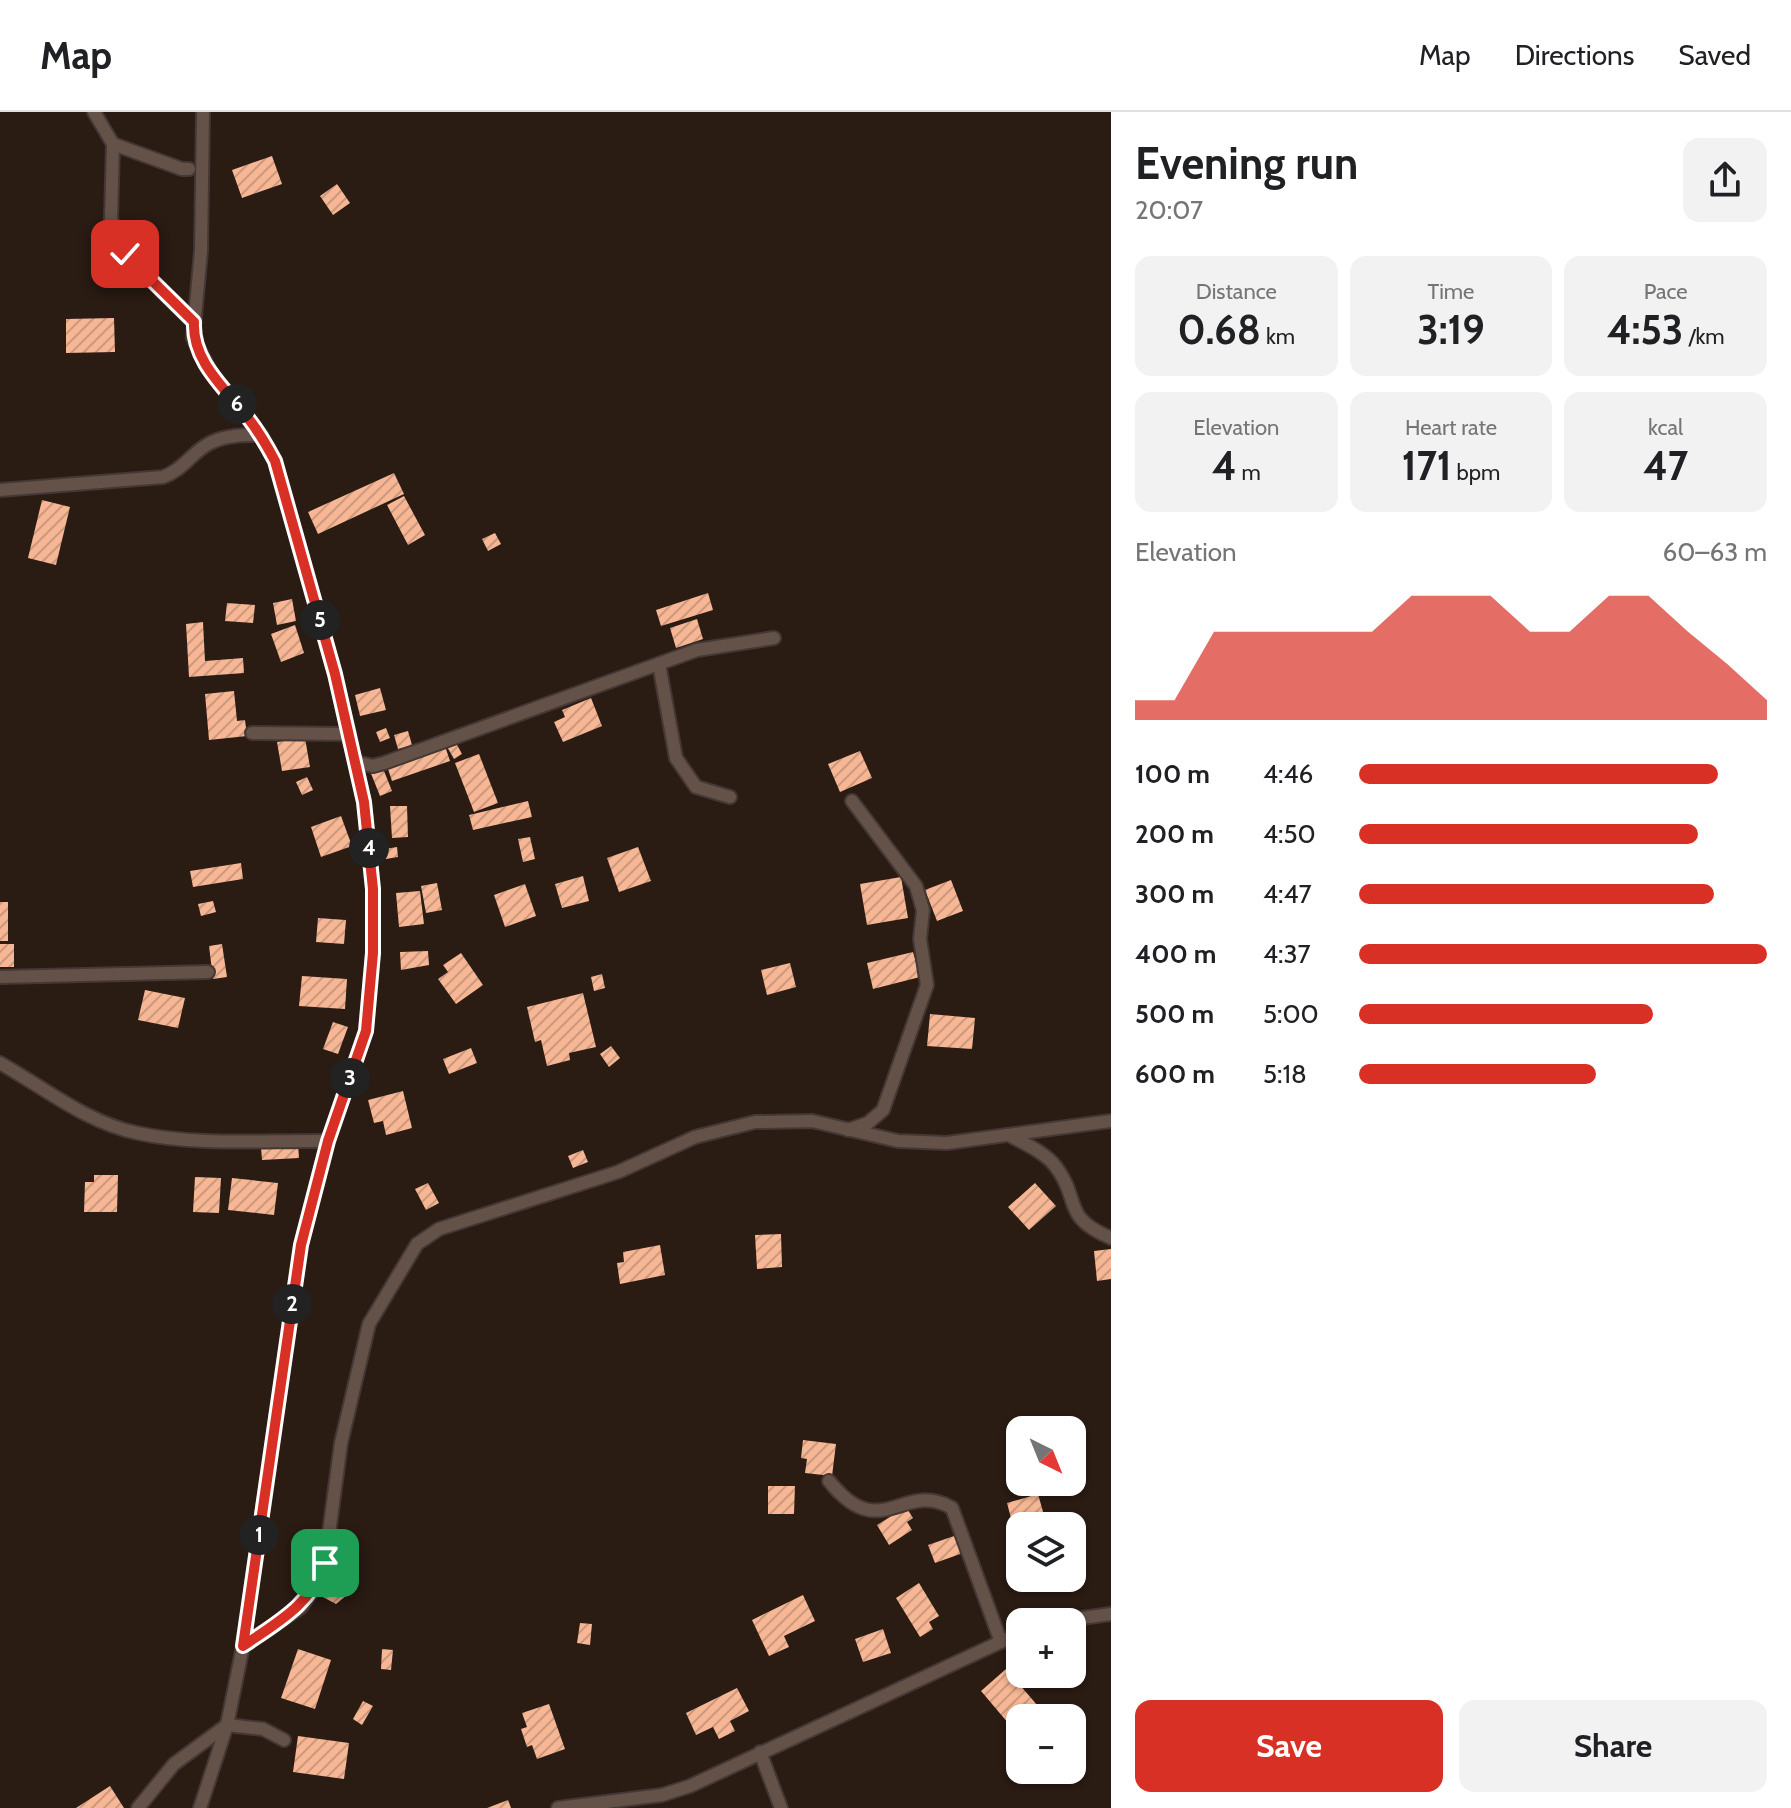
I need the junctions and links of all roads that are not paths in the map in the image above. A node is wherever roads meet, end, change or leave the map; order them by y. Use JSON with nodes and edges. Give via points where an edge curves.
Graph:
{"nodes":[{"id":1,"x":94,"y":112,"type":"edge"},
{"id":2,"x":203,"y":112,"type":"edge"},
{"id":3,"x":113,"y":144,"type":"junction"},
{"id":4,"x":189,"y":169,"type":"dead end"},
{"id":5,"x":194,"y":322,"type":"junction"},
{"id":6,"x":261,"y":435,"type":"junction"},
{"id":7,"x":0,"y":490,"type":"edge"},
{"id":8,"x":774,"y":638,"type":"dead end"},
{"id":9,"x":659,"y":664,"type":"junction"},
{"id":10,"x":252,"y":733,"type":"dead end"},
{"id":11,"x":349,"y":734,"type":"junction"},
{"id":12,"x":356,"y":762,"type":"junction"},
{"id":13,"x":730,"y":797,"type":"dead end"},
{"id":14,"x":852,"y":801,"type":"dead end"},
{"id":15,"x":208,"y":972,"type":"dead end"},
{"id":16,"x":0,"y":977,"type":"edge"},
{"id":17,"x":0,"y":1063,"type":"edge"},
{"id":18,"x":1111,"y":1121,"type":"edge"},
{"id":19,"x":847,"y":1130,"type":"junction"},
{"id":20,"x":1009,"y":1135,"type":"junction"},
{"id":21,"x":328,"y":1141,"type":"junction"},
{"id":22,"x":1111,"y":1238,"type":"edge"},
{"id":23,"x":829,"y":1481,"type":"dead end"},
{"id":24,"x":1111,"y":1614,"type":"edge"},
{"id":25,"x":1086,"y":1618,"type":"edge"},
{"id":26,"x":1006,"y":1640,"type":"edge"},
{"id":27,"x":1001,"y":1642,"type":"junction"},
{"id":28,"x":243,"y":1646,"type":"junction"},
{"id":29,"x":227,"y":1725,"type":"junction"},
{"id":30,"x":284,"y":1740,"type":"dead end"},
{"id":31,"x":760,"y":1752,"type":"junction"},
{"id":32,"x":138,"y":1808,"type":"edge"},
{"id":33,"x":200,"y":1808,"type":"edge"},
{"id":34,"x":558,"y":1808,"type":"edge"},
{"id":35,"x":781,"y":1808,"type":"edge"}],
"edges":[{"from":1,"to":3,"type":"street"},
{"from":2,"to":5,"type":"street"},
{"from":3,"to":4,"type":"street"},
{"from":3,"to":5,"type":"street","via":[[111,219],[125,254]]},
{"from":5,"to":6,"type":"street","via":[[200,356]]},
{"from":6,"to":7,"type":"street","via":[[237,435],[208,444],[179,471],[163,477]]},
{"from":6,"to":11,"type":"street","via":[[275,461]]},
{"from":8,"to":9,"type":"street","via":[[697,650]]},
{"from":9,"to":12,"type":"street","via":[[384,763]]},
{"from":9,"to":13,"type":"street","via":[[676,758],[696,787]]},
{"from":10,"to":11,"type":"street"},
{"from":11,"to":12,"type":"street"},
{"from":12,"to":21,"type":"street","via":[[373,889],[373,953],[366,1031]]},
{"from":14,"to":19,"type":"street","via":[[916,886],[923,910],[920,939],[927,985],[883,1110],[868,1123]]},
{"from":15,"to":16,"type":"street"},
{"from":17,"to":21,"type":"street","via":[[80,1110],[135,1133]]},
{"from":18,"to":20,"type":"street"},
{"from":19,"to":20,"type":"street","via":[[898,1141],[947,1143]]},
{"from":19,"to":28,"type":"street","via":[[812,1121],[755,1122],[695,1137],[618,1172],[439,1229],[417,1244],[369,1324],[341,1443],[318,1583],[301,1607]]},
{"from":20,"to":22,"type":"street","via":[[1049,1158],[1079,1219]]},
{"from":21,"to":28,"type":"street","via":[[301,1245]]},
{"from":23,"to":27,"type":"street","via":[[846,1503],[859,1510],[874,1512],[924,1501],[952,1508]]},
{"from":24,"to":25,"type":"street"},
{"from":26,"to":27,"type":"street"},
{"from":27,"to":31,"type":"street"},
{"from":28,"to":29,"type":"street"},
{"from":29,"to":30,"type":"street","via":[[263,1729]]},
{"from":29,"to":32,"type":"street","via":[[174,1764]]},
{"from":29,"to":33,"type":"street"},
{"from":31,"to":34,"type":"street","via":[[662,1795]]},
{"from":31,"to":35,"type":"street"}]}
